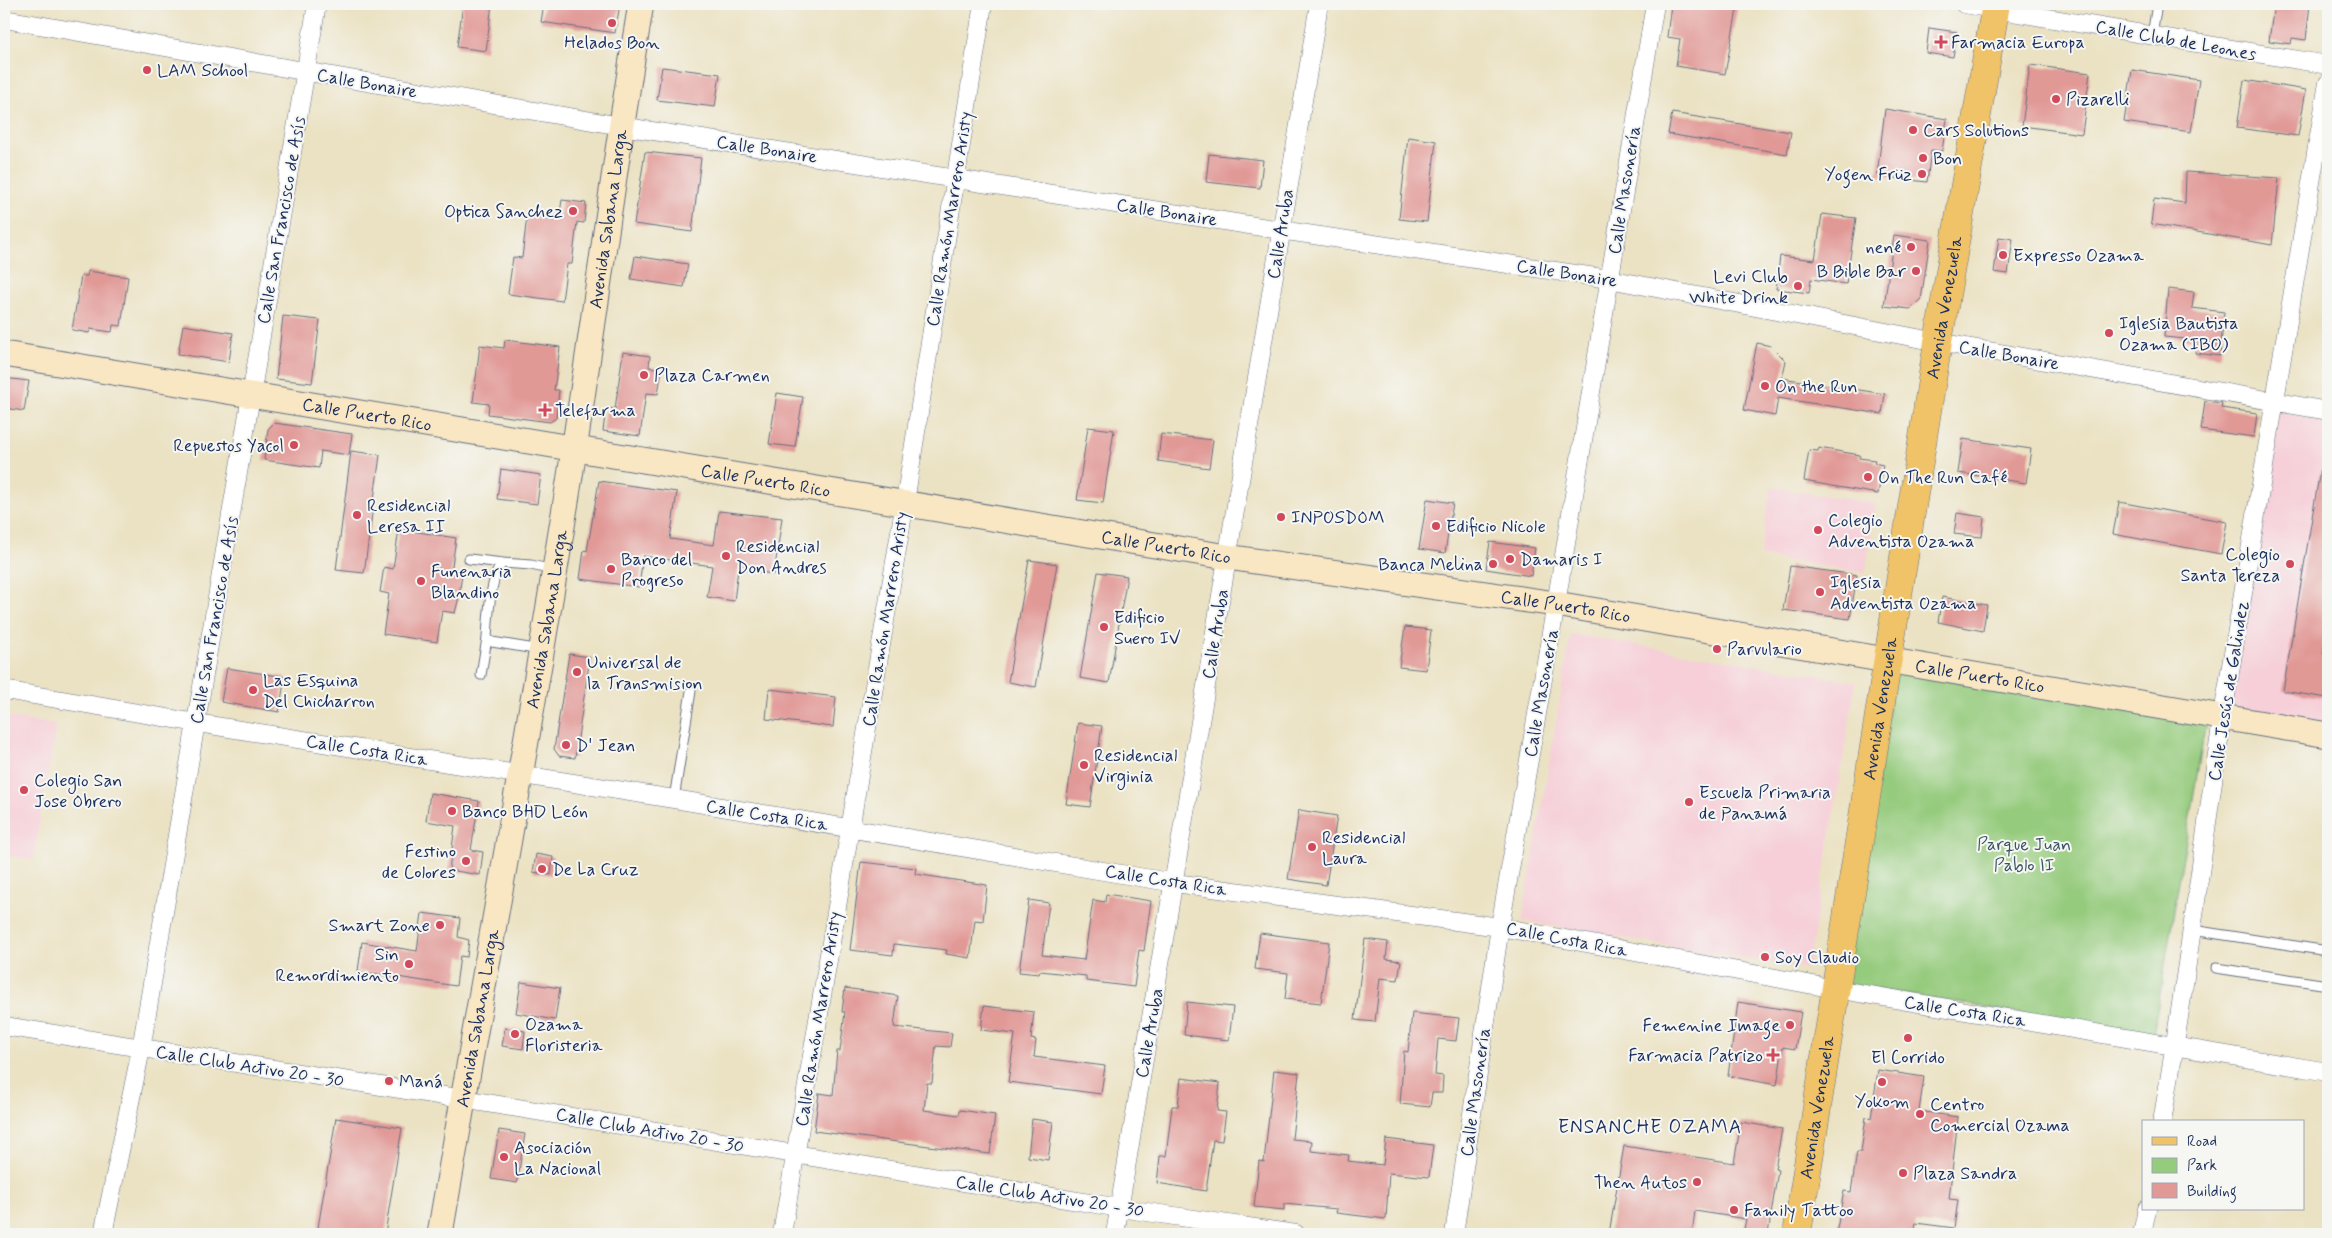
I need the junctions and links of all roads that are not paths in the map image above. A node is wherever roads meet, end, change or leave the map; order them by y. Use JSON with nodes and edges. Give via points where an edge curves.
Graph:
{"nodes":[{"id":1,"x":317,"y":4,"type":"edge"},
{"id":2,"x":641,"y":4,"type":"edge"},
{"id":3,"x":983,"y":4,"type":"edge"},
{"id":4,"x":1319,"y":4,"type":"edge"},
{"id":5,"x":1655,"y":4,"type":"edge"},
{"id":6,"x":1964,"y":4,"type":"edge"},
{"id":7,"x":2157,"y":4,"type":"edge"},
{"id":8,"x":1996,"y":6,"type":"edge"},
{"id":9,"x":4,"y":19,"type":"edge"},
{"id":10,"x":2152,"y":36,"type":"junction"},
{"id":11,"x":2328,"y":65,"type":"edge"},
{"id":12,"x":306,"y":72,"type":"junction"},
{"id":13,"x":2328,"y":83,"type":"edge"},
{"id":14,"x":621,"y":126,"type":"junction"},
{"id":15,"x":955,"y":178,"type":"junction"},
{"id":16,"x":1280,"y":230,"type":"junction"},
{"id":17,"x":1609,"y":279,"type":"junction"},
{"id":18,"x":1938,"y":342,"type":"junction"},
{"id":19,"x":4,"y":354,"type":"edge"},
{"id":20,"x":252,"y":395,"type":"junction"},
{"id":21,"x":2273,"y":402,"type":"junction"},
{"id":22,"x":2328,"y":411,"type":"edge"},
{"id":23,"x":574,"y":450,"type":"junction"},
{"id":24,"x":904,"y":502,"type":"junction"},
{"id":25,"x":1227,"y":557,"type":"junction"},
{"id":26,"x":469,"y":559,"type":"dead end"},
{"id":27,"x":503,"y":564,"type":"junction"},
{"id":28,"x":554,"y":571,"type":"junction"},
{"id":29,"x":1556,"y":604,"type":"junction"},
{"id":30,"x":487,"y":638,"type":"junction"},
{"id":31,"x":541,"y":650,"type":"junction"},
{"id":32,"x":1889,"y":662,"type":"junction"},
{"id":33,"x":481,"y":675,"type":"dead end"},
{"id":34,"x":4,"y":690,"type":"edge"},
{"id":35,"x":691,"y":692,"type":"dead end"},
{"id":36,"x":2223,"y":717,"type":"junction"},
{"id":37,"x":197,"y":724,"type":"junction"},
{"id":38,"x":2328,"y":735,"type":"edge"},
{"id":39,"x":521,"y":774,"type":"junction"},
{"id":40,"x":674,"y":799,"type":"junction"},
{"id":41,"x":850,"y":828,"type":"junction"},
{"id":42,"x":1175,"y":883,"type":"junction"},
{"id":43,"x":1500,"y":927,"type":"junction"},
{"id":44,"x":2192,"y":930,"type":"junction"},
{"id":45,"x":2328,"y":951,"type":"edge"},
{"id":46,"x":2216,"y":968,"type":"dead end"},
{"id":47,"x":2328,"y":985,"type":"edge"},
{"id":48,"x":1834,"y":989,"type":"junction"},
{"id":49,"x":4,"y":1026,"type":"edge"},
{"id":50,"x":2176,"y":1046,"type":"junction"},
{"id":51,"x":141,"y":1049,"type":"junction"},
{"id":52,"x":2328,"y":1072,"type":"edge"},
{"id":53,"x":463,"y":1099,"type":"junction"},
{"id":54,"x":2162,"y":1120,"type":"edge"},
{"id":55,"x":796,"y":1155,"type":"junction"},
{"id":56,"x":1120,"y":1208,"type":"junction"},
{"id":57,"x":2147,"y":1210,"type":"edge"},
{"id":58,"x":103,"y":1234,"type":"edge"},
{"id":59,"x":440,"y":1234,"type":"edge"},
{"id":60,"x":782,"y":1234,"type":"edge"},
{"id":61,"x":1115,"y":1234,"type":"edge"},
{"id":62,"x":1296,"y":1234,"type":"edge"},
{"id":63,"x":1454,"y":1234,"type":"edge"},
{"id":64,"x":1797,"y":1234,"type":"edge"},
{"id":65,"x":2142,"y":1234,"type":"edge"}],
"edges":[{"from":1,"to":12,"type":"street","name":"Calle San Francisco de Asís"},
{"from":2,"to":14,"type":"street","name":"Avenida Sabana Larga"},
{"from":3,"to":15,"type":"street","name":"Calle Ramón Marrero Aristy"},
{"from":4,"to":16,"type":"street","name":"Calle Aruba"},
{"from":5,"to":17,"type":"street","name":"Calle Masonería"},
{"from":6,"to":8,"type":"street","name":"Calle Club de Leones"},
{"from":7,"to":10,"type":"lane"},
{"from":8,"to":10,"type":"street","name":"Calle Club de Leones"},
{"from":8,"to":18,"type":"main road","name":"Avenida Venezuela"},
{"from":9,"to":12,"type":"street","name":"Calle Bonaire"},
{"from":10,"to":11,"type":"street","name":"Calle Club de Leones"},
{"from":12,"to":14,"type":"street","name":"Calle Bonaire"},
{"from":12,"to":20,"type":"street","name":"Calle San Francisco de Asís"},
{"from":13,"to":21,"type":"street","name":"Calle Jesús de Galindez"},
{"from":14,"to":15,"type":"street","name":"Calle Bonaire"},
{"from":14,"to":23,"type":"street","name":"Avenida Sabana Larga"},
{"from":15,"to":16,"type":"street","name":"Calle Bonaire"},
{"from":15,"to":24,"type":"street","name":"Calle Ramón Marrero Aristy"},
{"from":16,"to":17,"type":"street","name":"Calle Bonaire"},
{"from":16,"to":25,"type":"street","name":"Calle Aruba"},
{"from":17,"to":18,"type":"street","name":"Calle Bonaire"},
{"from":17,"to":29,"type":"street","name":"Calle Masonería"},
{"from":18,"to":21,"type":"street","name":"Calle Bonaire"},
{"from":18,"to":32,"type":"main road","name":"Avenida Venezuela"},
{"from":19,"to":20,"type":"street","name":"Calle Puerto Rico"},
{"from":20,"to":23,"type":"street","name":"Calle Puerto Rico"},
{"from":20,"to":37,"type":"street","name":"Calle San Francisco de Asís"},
{"from":21,"to":22,"type":"street","name":"Calle Bonaire"},
{"from":21,"to":36,"type":"street","name":"Calle Jesús de Galindez"},
{"from":23,"to":24,"type":"street","name":"Calle Puerto Rico"},
{"from":23,"to":28,"type":"street","name":"Avenida Sabana Larga"},
{"from":24,"to":25,"type":"street","name":"Calle Puerto Rico"},
{"from":24,"to":41,"type":"street","name":"Calle Ramón Marrero Aristy"},
{"from":25,"to":29,"type":"street","name":"Calle Puerto Rico"},
{"from":25,"to":42,"type":"street","name":"Calle Aruba"},
{"from":26,"to":27,"type":"lane"},
{"from":27,"to":28,"type":"lane","via":[[531,565]]},
{"from":27,"to":30,"type":"lane","via":[[496,572]]},
{"from":28,"to":31,"type":"street","name":"Avenida Sabana Larga"},
{"from":29,"to":32,"type":"street","name":"Calle Puerto Rico"},
{"from":29,"to":43,"type":"street","name":"Calle Masonería"},
{"from":30,"to":31,"type":"lane","via":[[499,644]]},
{"from":30,"to":33,"type":"lane"},
{"from":31,"to":39,"type":"street","name":"Avenida Sabana Larga"},
{"from":32,"to":36,"type":"street","name":"Calle Puerto Rico"},
{"from":32,"to":48,"type":"main road","name":"Avenida Venezuela"},
{"from":34,"to":37,"type":"street","name":"Calle Costa Rica"},
{"from":35,"to":40,"type":"lane"},
{"from":36,"to":38,"type":"street","name":"Calle Puerto Rico"},
{"from":36,"to":44,"type":"street","name":"Calle Jesús de Galindez"},
{"from":37,"to":39,"type":"street","name":"Calle Costa Rica"},
{"from":37,"to":51,"type":"street","name":"Calle San Francisco de Asís"},
{"from":39,"to":40,"type":"street","name":"Calle Costa Rica"},
{"from":39,"to":53,"type":"street","name":"Avenida Sabana Larga"},
{"from":40,"to":41,"type":"street","name":"Calle Costa Rica"},
{"from":41,"to":42,"type":"street","name":"Calle Costa Rica"},
{"from":41,"to":55,"type":"street","name":"Calle Ramón Marrero Aristy"},
{"from":42,"to":43,"type":"street","name":"Calle Costa Rica"},
{"from":42,"to":56,"type":"street","name":"Calle Aruba"},
{"from":43,"to":48,"type":"street","name":"Calle Costa Rica"},
{"from":43,"to":63,"type":"street","name":"Calle Masonería"},
{"from":44,"to":45,"type":"lane"},
{"from":44,"to":50,"type":"street","name":"Calle Jesús de Galindez"},
{"from":46,"to":47,"type":"lane"},
{"from":48,"to":50,"type":"street","name":"Calle Costa Rica"},
{"from":48,"to":64,"type":"main road","name":"Avenida Venezuela"},
{"from":49,"to":51,"type":"street","name":"Calle Club Activo 20 - 30"},
{"from":50,"to":52,"type":"street","name":"Calle Costa Rica"},
{"from":50,"to":54,"type":"street","name":"Calle Jesús de Galindez"},
{"from":51,"to":53,"type":"street","name":"Calle Club Activo 20 - 30"},
{"from":51,"to":58,"type":"street","name":"Calle San Francisco de Asís"},
{"from":53,"to":55,"type":"street","name":"Calle Club Activo 20 - 30"},
{"from":53,"to":59,"type":"street","name":"Avenida Sabana Larga"},
{"from":55,"to":56,"type":"street","name":"Calle Club Activo 20 - 30"},
{"from":55,"to":60,"type":"street","name":"Calle Ramón Marrero Aristy"},
{"from":56,"to":61,"type":"street","name":"Calle Aruba"},
{"from":56,"to":62,"type":"street","name":"Calle Club Activo 20 - 30"},
{"from":57,"to":65,"type":"street"}]}
